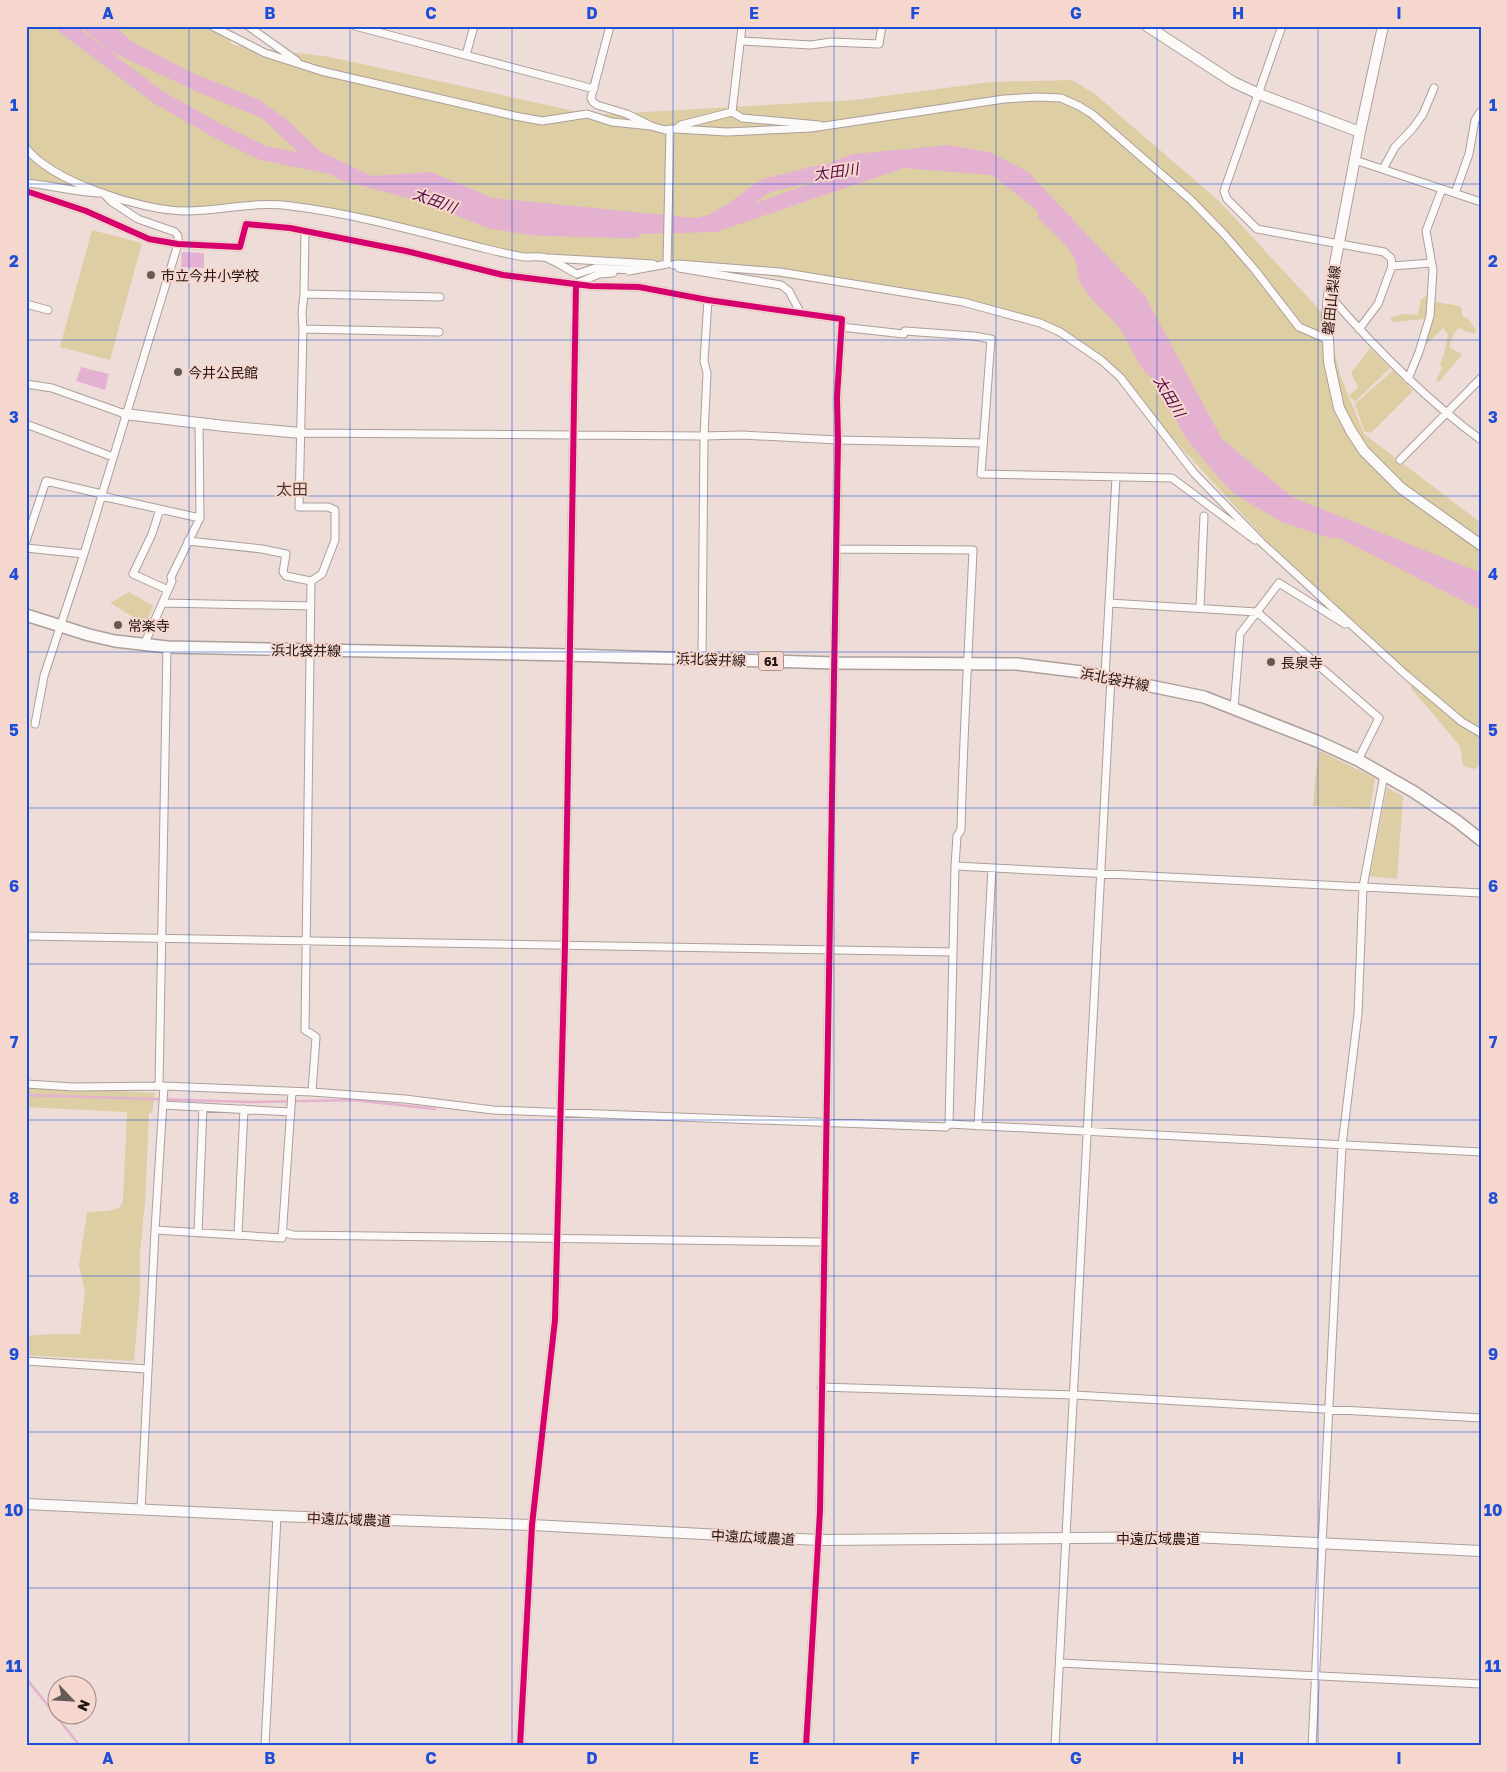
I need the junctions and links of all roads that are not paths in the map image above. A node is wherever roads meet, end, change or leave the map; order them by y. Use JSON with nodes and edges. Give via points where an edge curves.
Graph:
{"nodes":[{"id":1,"x":212,"y":26,"type":"edge"},
{"id":2,"x":248,"y":26,"type":"edge"},
{"id":3,"x":355,"y":26,"type":"edge"},
{"id":4,"x":474,"y":26,"type":"edge"},
{"id":5,"x":610,"y":26,"type":"edge"},
{"id":6,"x":742,"y":26,"type":"edge"},
{"id":7,"x":882,"y":26,"type":"edge"},
{"id":8,"x":1147,"y":26,"type":"edge"},
{"id":9,"x":1282,"y":26,"type":"edge"},
{"id":10,"x":1382,"y":26,"type":"edge"},
{"id":11,"x":741,"y":41,"type":"junction"},
{"id":12,"x":466,"y":55,"type":"junction"},
{"id":13,"x":298,"y":63,"type":"junction"},
{"id":14,"x":1434,"y":88,"type":"dead end"},
{"id":15,"x":594,"y":89,"type":"junction"},
{"id":16,"x":1259,"y":94,"type":"junction"},
{"id":17,"x":1481,"y":111,"type":"edge"},
{"id":18,"x":732,"y":112,"type":"junction"},
{"id":19,"x":651,"y":126,"type":"junction"},
{"id":20,"x":822,"y":126,"type":"junction"},
{"id":21,"x":672,"y":131,"type":"junction"},
{"id":22,"x":1360,"y":132,"type":"junction"},
{"id":23,"x":26,"y":148,"type":"edge"},
{"id":24,"x":1355,"y":160,"type":"junction"},
{"id":25,"x":1383,"y":169,"type":"junction"},
{"id":26,"x":26,"y":183,"type":"edge"},
{"id":27,"x":1442,"y":189,"type":"junction"},
{"id":28,"x":26,"y":191,"type":"edge"},
{"id":29,"x":103,"y":193,"type":"junction"},
{"id":30,"x":1455,"y":193,"type":"junction"},
{"id":31,"x":1481,"y":202,"type":"edge"},
{"id":32,"x":305,"y":231,"type":"junction"},
{"id":33,"x":1338,"y":242,"type":"junction"},
{"id":34,"x":178,"y":244,"type":"junction"},
{"id":35,"x":546,"y":258,"type":"junction"},
{"id":36,"x":667,"y":263,"type":"junction"},
{"id":37,"x":1431,"y":263,"type":"junction"},
{"id":38,"x":1392,"y":266,"type":"junction"},
{"id":39,"x":633,"y":270,"type":"junction"},
{"id":40,"x":576,"y":284,"type":"junction"},
{"id":41,"x":304,"y":294,"type":"junction"},
{"id":42,"x":1329,"y":295,"type":"junction"},
{"id":43,"x":440,"y":297,"type":"dead end"},
{"id":44,"x":708,"y":300,"type":"junction"},
{"id":45,"x":26,"y":304,"type":"edge"},
{"id":46,"x":48,"y":310,"type":"dead end"},
{"id":47,"x":800,"y":312,"type":"junction"},
{"id":48,"x":841,"y":327,"type":"junction"},
{"id":49,"x":304,"y":329,"type":"junction"},
{"id":50,"x":1359,"y":329,"type":"junction"},
{"id":51,"x":439,"y":332,"type":"dead end"},
{"id":52,"x":1327,"y":339,"type":"junction"},
{"id":53,"x":1408,"y":378,"type":"junction"},
{"id":54,"x":1481,"y":378,"type":"edge"},
{"id":55,"x":26,"y":384,"type":"edge"},
{"id":56,"x":125,"y":414,"type":"junction"},
{"id":57,"x":1446,"y":414,"type":"junction"},
{"id":58,"x":200,"y":422,"type":"junction"},
{"id":59,"x":26,"y":424,"type":"edge"},
{"id":60,"x":302,"y":433,"type":"junction"},
{"id":61,"x":572,"y":435,"type":"junction"},
{"id":62,"x":704,"y":436,"type":"junction"},
{"id":63,"x":838,"y":440,"type":"junction"},
{"id":64,"x":1481,"y":440,"type":"edge"},
{"id":65,"x":983,"y":444,"type":"junction"},
{"id":66,"x":113,"y":457,"type":"junction"},
{"id":67,"x":1400,"y":460,"type":"dead end"},
{"id":68,"x":1116,"y":477,"type":"junction"},
{"id":69,"x":102,"y":495,"type":"junction"},
{"id":70,"x":160,"y":509,"type":"junction"},
{"id":71,"x":1204,"y":516,"type":"dead end"},
{"id":72,"x":200,"y":518,"type":"junction"},
{"id":73,"x":26,"y":541,"type":"edge"},
{"id":74,"x":188,"y":541,"type":"junction"},
{"id":75,"x":1262,"y":543,"type":"junction"},
{"id":76,"x":1481,"y":545,"type":"edge"},
{"id":77,"x":26,"y":548,"type":"edge"},
{"id":78,"x":836,"y":549,"type":"junction"},
{"id":79,"x":84,"y":554,"type":"junction"},
{"id":80,"x":311,"y":581,"type":"junction"},
{"id":81,"x":168,"y":590,"type":"junction"},
{"id":82,"x":163,"y":603,"type":"junction"},
{"id":83,"x":1109,"y":603,"type":"junction"},
{"id":84,"x":311,"y":606,"type":"junction"},
{"id":85,"x":1200,"y":608,"type":"junction"},
{"id":86,"x":1257,"y":612,"type":"junction"},
{"id":87,"x":26,"y":615,"type":"edge"},
{"id":88,"x":60,"y":626,"type":"junction"},
{"id":89,"x":1359,"y":632,"type":"junction"},
{"id":90,"x":144,"y":645,"type":"junction"},
{"id":91,"x":166,"y":647,"type":"junction"},
{"id":92,"x":310,"y":650,"type":"junction"},
{"id":93,"x":569,"y":655,"type":"junction"},
{"id":94,"x":702,"y":658,"type":"junction"},
{"id":95,"x":834,"y":663,"type":"junction"},
{"id":96,"x":969,"y":664,"type":"junction"},
{"id":97,"x":1108,"y":677,"type":"junction"},
{"id":98,"x":1234,"y":708,"type":"junction"},
{"id":99,"x":35,"y":724,"type":"dead end"},
{"id":100,"x":1481,"y":733,"type":"edge"},
{"id":101,"x":1358,"y":760,"type":"junction"},
{"id":102,"x":1384,"y":775,"type":"junction"},
{"id":103,"x":1481,"y":840,"type":"edge"},
{"id":104,"x":955,"y":866,"type":"junction"},
{"id":105,"x":992,"y":868,"type":"junction"},
{"id":106,"x":1101,"y":873,"type":"junction"},
{"id":107,"x":1363,"y":887,"type":"junction"},
{"id":108,"x":1481,"y":893,"type":"edge"},
{"id":109,"x":26,"y":936,"type":"edge"},
{"id":110,"x":160,"y":939,"type":"junction"},
{"id":111,"x":306,"y":942,"type":"junction"},
{"id":112,"x":565,"y":945,"type":"junction"},
{"id":113,"x":829,"y":950,"type":"junction"},
{"id":114,"x":953,"y":952,"type":"junction"},
{"id":115,"x":26,"y":1084,"type":"edge"},
{"id":116,"x":162,"y":1086,"type":"junction"},
{"id":117,"x":292,"y":1092,"type":"junction"},
{"id":118,"x":312,"y":1092,"type":"junction"},
{"id":119,"x":163,"y":1105,"type":"junction"},
{"id":120,"x":204,"y":1107,"type":"junction"},
{"id":121,"x":244,"y":1110,"type":"junction"},
{"id":122,"x":290,"y":1112,"type":"junction"},
{"id":123,"x":560,"y":1113,"type":"junction"},
{"id":124,"x":827,"y":1122,"type":"junction"},
{"id":125,"x":949,"y":1124,"type":"junction"},
{"id":126,"x":978,"y":1126,"type":"junction"},
{"id":127,"x":1088,"y":1132,"type":"junction"},
{"id":128,"x":1342,"y":1145,"type":"junction"},
{"id":129,"x":1481,"y":1152,"type":"edge"},
{"id":130,"x":155,"y":1230,"type":"junction"},
{"id":131,"x":282,"y":1232,"type":"junction"},
{"id":132,"x":198,"y":1233,"type":"junction"},
{"id":133,"x":238,"y":1235,"type":"junction"},
{"id":134,"x":557,"y":1238,"type":"junction"},
{"id":135,"x":824,"y":1242,"type":"junction"},
{"id":136,"x":26,"y":1361,"type":"edge"},
{"id":137,"x":147,"y":1369,"type":"junction"},
{"id":138,"x":821,"y":1386,"type":"junction"},
{"id":139,"x":1074,"y":1395,"type":"junction"},
{"id":140,"x":1329,"y":1409,"type":"junction"},
{"id":141,"x":1481,"y":1418,"type":"edge"},
{"id":142,"x":26,"y":1504,"type":"edge"},
{"id":143,"x":141,"y":1510,"type":"junction"},
{"id":144,"x":277,"y":1516,"type":"junction"},
{"id":145,"x":532,"y":1525,"type":"junction"},
{"id":146,"x":1066,"y":1538,"type":"junction"},
{"id":147,"x":818,"y":1540,"type":"junction"},
{"id":148,"x":1322,"y":1544,"type":"junction"},
{"id":149,"x":1481,"y":1551,"type":"edge"},
{"id":150,"x":1060,"y":1663,"type":"junction"},
{"id":151,"x":1315,"y":1676,"type":"junction"},
{"id":152,"x":1481,"y":1684,"type":"edge"},
{"id":153,"x":265,"y":1746,"type":"edge"},
{"id":154,"x":520,"y":1746,"type":"edge"},
{"id":155,"x":806,"y":1746,"type":"edge"},
{"id":156,"x":1055,"y":1746,"type":"edge"},
{"id":157,"x":1312,"y":1746,"type":"edge"}],
"edges":[{"from":1,"to":13,"type":"street","via":[[265,53]]},
{"from":2,"to":13,"type":"street"},
{"from":3,"to":12,"type":"street"},
{"from":4,"to":12,"type":"street"},
{"from":5,"to":15,"type":"street"},
{"from":6,"to":11,"type":"street"},
{"from":7,"to":11,"type":"street","via":[[880,44]]},
{"from":8,"to":16,"type":"street","via":[[1233,82]]},
{"from":9,"to":16,"type":"street"},
{"from":10,"to":22,"type":"street","name":"磐田山梨線"},
{"from":11,"to":18,"type":"street"},
{"from":12,"to":15,"type":"street"},
{"from":13,"to":19,"type":"street","via":[[542,121],[587,114],[612,122]]},
{"from":14,"to":25,"type":"street","via":[[1423,114],[1395,147]]},
{"from":15,"to":19,"type":"street","via":[[592,98],[596,104]]},
{"from":16,"to":22,"type":"street"},
{"from":16,"to":33,"type":"street","via":[[1224,191],[1227,199],[1257,229]]},
{"from":17,"to":30,"type":"street","via":[[1475,120],[1469,154]]},
{"from":18,"to":20,"type":"street","via":[[742,118]]},
{"from":18,"to":21,"type":"street","via":[[681,125]]},
{"from":19,"to":21,"type":"street"},
{"from":20,"to":21,"type":"street","via":[[774,131]]},
{"from":20,"to":52,"type":"street","via":[[1004,99],[1061,98],[1092,114],[1191,200],[1255,270],[1299,327]]},
{"from":21,"to":36,"type":"street"},
{"from":22,"to":24,"type":"street","name":"磐田山梨線"},
{"from":23,"to":29,"type":"street","via":[[48,167]]},
{"from":24,"to":25,"type":"street"},
{"from":24,"to":33,"type":"street","name":"磐田山梨線"},
{"from":25,"to":27,"type":"street"},
{"from":26,"to":29,"type":"street"},
{"from":27,"to":30,"type":"street"},
{"from":27,"to":37,"type":"street","via":[[1426,231]]},
{"from":28,"to":34,"type":"street","via":[[86,210],[149,239]]},
{"from":29,"to":34,"type":"street","via":[[138,219],[175,232]]},
{"from":29,"to":35,"type":"street","via":[[142,206],[168,210],[266,204],[292,206],[522,256]]},
{"from":30,"to":31,"type":"street"},
{"from":32,"to":34,"type":"street","via":[[246,224],[240,247]]},
{"from":32,"to":40,"type":"street","via":[[503,275]]},
{"from":32,"to":41,"type":"street"},
{"from":33,"to":38,"type":"street","via":[[1384,252],[1391,258]]},
{"from":33,"to":42,"type":"street","name":"磐田山梨線"},
{"from":34,"to":56,"type":"street"},
{"from":35,"to":36,"type":"street"},
{"from":35,"to":39,"type":"street","via":[[577,274],[595,268]]},
{"from":36,"to":39,"type":"street"},
{"from":36,"to":47,"type":"street","via":[[676,268],[781,284],[789,291]]},
{"from":36,"to":75,"type":"street","via":[[780,272],[963,302],[1040,323],[1060,332],[1120,377],[1194,474]]},
{"from":37,"to":38,"type":"street"},
{"from":37,"to":53,"type":"street","via":[[1430,316]]},
{"from":38,"to":50,"type":"street","via":[[1378,304]]},
{"from":39,"to":40,"type":"street","via":[[599,274]]},
{"from":40,"to":44,"type":"street","via":[[640,287]]},
{"from":40,"to":61,"type":"street"},
{"from":41,"to":43,"type":"street"},
{"from":41,"to":49,"type":"street"},
{"from":42,"to":50,"type":"street"},
{"from":42,"to":52,"type":"street","name":"磐田山梨線"},
{"from":44,"to":47,"type":"street"},
{"from":44,"to":62,"type":"street"},
{"from":45,"to":46,"type":"street"},
{"from":47,"to":48,"type":"street","via":[[842,319]]},
{"from":48,"to":63,"type":"street"},
{"from":48,"to":65,"type":"street","via":[[991,339]]},
{"from":49,"to":51,"type":"street"},
{"from":49,"to":60,"type":"street"},
{"from":50,"to":53,"type":"street"},
{"from":52,"to":76,"type":"street","name":"磐田山梨線","via":[[1339,408],[1364,451],[1401,488]]},
{"from":53,"to":57,"type":"street"},
{"from":54,"to":57,"type":"street"},
{"from":55,"to":56,"type":"street","via":[[52,388]]},
{"from":56,"to":58,"type":"street"},
{"from":56,"to":66,"type":"street"},
{"from":57,"to":64,"type":"street"},
{"from":57,"to":67,"type":"street"},
{"from":58,"to":60,"type":"street"},
{"from":58,"to":72,"type":"street"},
{"from":59,"to":66,"type":"street"},
{"from":60,"to":61,"type":"street"},
{"from":60,"to":80,"type":"street","via":[[299,507],[335,510],[335,540],[322,574]]},
{"from":61,"to":62,"type":"street"},
{"from":61,"to":93,"type":"street"},
{"from":62,"to":63,"type":"street"},
{"from":62,"to":94,"type":"street"},
{"from":63,"to":65,"type":"street"},
{"from":63,"to":78,"type":"street"},
{"from":65,"to":68,"type":"street","via":[[981,474]]},
{"from":66,"to":69,"type":"street"},
{"from":68,"to":75,"type":"street","via":[[1172,478]]},
{"from":68,"to":83,"type":"street"},
{"from":69,"to":70,"type":"street"},
{"from":69,"to":73,"type":"street","via":[[46,481]]},
{"from":69,"to":79,"type":"street"},
{"from":70,"to":72,"type":"street"},
{"from":70,"to":81,"type":"street","via":[[133,574]]},
{"from":71,"to":85,"type":"street"},
{"from":72,"to":74,"type":"street"},
{"from":74,"to":80,"type":"street","via":[[286,554],[283,572],[286,576]]},
{"from":74,"to":81,"type":"street"},
{"from":75,"to":89,"type":"street"},
{"from":77,"to":79,"type":"street"},
{"from":78,"to":95,"type":"street"},
{"from":78,"to":96,"type":"street","via":[[973,550]]},
{"from":79,"to":88,"type":"street"},
{"from":80,"to":84,"type":"street"},
{"from":81,"to":82,"type":"street"},
{"from":82,"to":84,"type":"street"},
{"from":82,"to":90,"type":"street"},
{"from":83,"to":85,"type":"street"},
{"from":83,"to":97,"type":"street"},
{"from":84,"to":92,"type":"street"},
{"from":85,"to":86,"type":"street"},
{"from":86,"to":89,"type":"street","via":[[1280,584]]},
{"from":86,"to":98,"type":"street","via":[[1240,634]]},
{"from":86,"to":101,"type":"street","via":[[1379,718]]},
{"from":87,"to":88,"type":"main road","name":"浜北袋井線","number":"61"},
{"from":88,"to":90,"type":"main road","name":"浜北袋井線","number":"61"},
{"from":88,"to":99,"type":"street","via":[[44,676]]},
{"from":89,"to":100,"type":"street","via":[[1458,719]]},
{"from":90,"to":91,"type":"main road","name":"浜北袋井線","number":"61"},
{"from":91,"to":92,"type":"main road","name":"浜北袋井線","number":"61"},
{"from":91,"to":110,"type":"street"},
{"from":92,"to":93,"type":"main road","name":"浜北袋井線","number":"61"},
{"from":92,"to":111,"type":"street"},
{"from":93,"to":94,"type":"main road","name":"浜北袋井線","number":"61"},
{"from":93,"to":112,"type":"street"},
{"from":94,"to":95,"type":"main road","name":"浜北袋井線","number":"61"},
{"from":95,"to":96,"type":"main road","name":"浜北袋井線","number":"61"},
{"from":95,"to":113,"type":"street"},
{"from":96,"to":97,"type":"main road","name":"浜北袋井線","number":"61","via":[[1017,664]]},
{"from":96,"to":104,"type":"street","via":[[961,830],[956,836]]},
{"from":97,"to":98,"type":"main road","name":"浜北袋井線","number":"61","via":[[1204,697]]},
{"from":97,"to":106,"type":"street"},
{"from":98,"to":101,"type":"main road","name":"浜北袋井線","number":"61"},
{"from":101,"to":102,"type":"main road","name":"浜北袋井線","number":"61"},
{"from":102,"to":103,"type":"main road","name":"浜北袋井線","number":"61","via":[[1458,821]]},
{"from":102,"to":107,"type":"street"},
{"from":104,"to":105,"type":"street"},
{"from":104,"to":114,"type":"street"},
{"from":105,"to":106,"type":"street"},
{"from":105,"to":126,"type":"street"},
{"from":106,"to":107,"type":"street"},
{"from":106,"to":127,"type":"street"},
{"from":107,"to":108,"type":"street"},
{"from":107,"to":128,"type":"street","via":[[1358,1014]]},
{"from":109,"to":110,"type":"street"},
{"from":110,"to":111,"type":"street"},
{"from":110,"to":116,"type":"street"},
{"from":111,"to":112,"type":"street"},
{"from":111,"to":118,"type":"street","via":[[305,1030],[316,1037]]},
{"from":112,"to":113,"type":"street"},
{"from":112,"to":123,"type":"street"},
{"from":113,"to":114,"type":"street"},
{"from":113,"to":124,"type":"street"},
{"from":114,"to":125,"type":"street"},
{"from":115,"to":116,"type":"street"},
{"from":116,"to":117,"type":"street"},
{"from":116,"to":119,"type":"street"},
{"from":117,"to":118,"type":"street"},
{"from":117,"to":122,"type":"street"},
{"from":118,"to":123,"type":"street","via":[[405,1098],[494,1110]]},
{"from":119,"to":120,"type":"street"},
{"from":119,"to":130,"type":"street"},
{"from":120,"to":121,"type":"street"},
{"from":120,"to":132,"type":"street"},
{"from":121,"to":122,"type":"street"},
{"from":121,"to":133,"type":"street"},
{"from":122,"to":131,"type":"street"},
{"from":123,"to":124,"type":"street"},
{"from":123,"to":134,"type":"street"},
{"from":124,"to":125,"type":"street","via":[[946,1127]]},
{"from":124,"to":135,"type":"street"},
{"from":125,"to":126,"type":"street"},
{"from":126,"to":127,"type":"street"},
{"from":127,"to":128,"type":"street"},
{"from":127,"to":139,"type":"street"},
{"from":128,"to":129,"type":"street"},
{"from":128,"to":140,"type":"street"},
{"from":130,"to":132,"type":"street"},
{"from":130,"to":137,"type":"street"},
{"from":131,"to":133,"type":"street","via":[[282,1238]]},
{"from":131,"to":134,"type":"street","via":[[293,1235]]},
{"from":132,"to":133,"type":"street"},
{"from":134,"to":135,"type":"street"},
{"from":134,"to":145,"type":"street","via":[[554,1320]]},
{"from":135,"to":138,"type":"street"},
{"from":136,"to":137,"type":"street"},
{"from":137,"to":143,"type":"street"},
{"from":138,"to":139,"type":"street"},
{"from":138,"to":147,"type":"street"},
{"from":139,"to":140,"type":"street"},
{"from":139,"to":146,"type":"street"},
{"from":140,"to":141,"type":"street"},
{"from":140,"to":148,"type":"street"},
{"from":142,"to":143,"type":"street","name":"中遠広域農道"},
{"from":143,"to":144,"type":"street","name":"中遠広域農道"},
{"from":144,"to":145,"type":"street","name":"中遠広域農道"},
{"from":144,"to":153,"type":"street"},
{"from":145,"to":147,"type":"street","name":"中遠広域農道"},
{"from":145,"to":154,"type":"street"},
{"from":146,"to":147,"type":"street","name":"中遠広域農道"},
{"from":146,"to":148,"type":"street","name":"中遠広域農道","via":[[1193,1538]]},
{"from":146,"to":150,"type":"street"},
{"from":147,"to":155,"type":"street"},
{"from":148,"to":149,"type":"street","name":"中遠広域農道"},
{"from":148,"to":151,"type":"street"},
{"from":150,"to":151,"type":"street"},
{"from":150,"to":156,"type":"street"},
{"from":151,"to":152,"type":"street"},
{"from":151,"to":157,"type":"street"}]}
